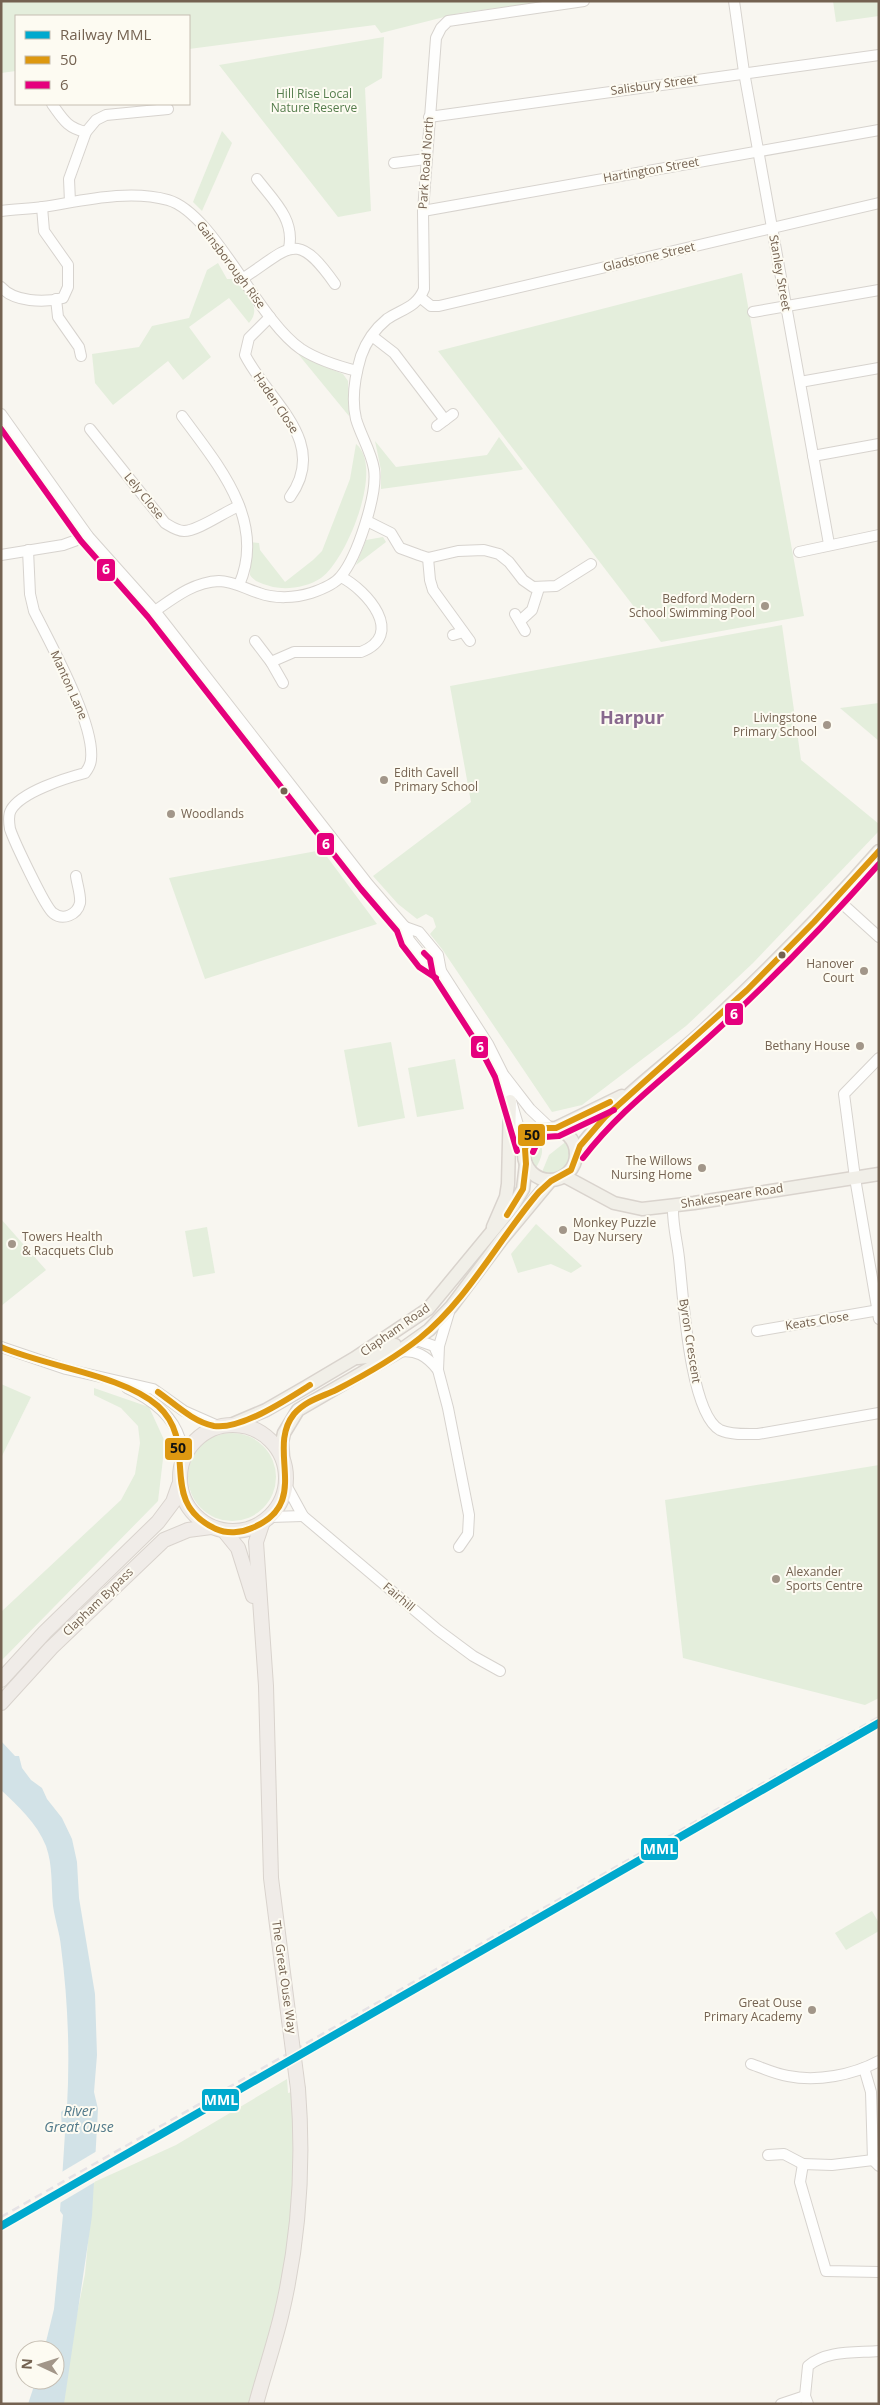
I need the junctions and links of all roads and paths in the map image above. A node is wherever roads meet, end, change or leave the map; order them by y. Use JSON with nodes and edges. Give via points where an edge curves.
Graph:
{"nodes":[{"id":1,"x":584,"y":1,"type":"edge"},
{"id":2,"x":734,"y":1,"type":"edge"},
{"id":3,"x":879,"y":55,"type":"edge"},
{"id":4,"x":744,"y":72,"type":"junction"},
{"id":5,"x":53,"y":105,"type":"edge"},
{"id":6,"x":168,"y":109,"type":"dead end"},
{"id":7,"x":429,"y":117,"type":"junction"},
{"id":8,"x":879,"y":130,"type":"edge"},
{"id":9,"x":86,"y":132,"type":"junction"},
{"id":10,"x":758,"y":151,"type":"junction"},
{"id":11,"x":426,"y":159,"type":"junction"},
{"id":12,"x":394,"y":163,"type":"dead end"},
{"id":13,"x":257,"y":179,"type":"dead end"},
{"id":14,"x":70,"y":202,"type":"junction"},
{"id":15,"x":879,"y":203,"type":"edge"},
{"id":16,"x":42,"y":207,"type":"junction"},
{"id":17,"x":1,"y":211,"type":"edge"},
{"id":18,"x":423,"y":211,"type":"junction"},
{"id":19,"x":772,"y":228,"type":"junction"},
{"id":20,"x":289,"y":248,"type":"junction"},
{"id":21,"x":242,"y":279,"type":"junction"},
{"id":22,"x":335,"y":284,"type":"dead end"},
{"id":23,"x":1,"y":286,"type":"edge"},
{"id":24,"x":879,"y":290,"type":"edge"},
{"id":25,"x":421,"y":298,"type":"junction"},
{"id":26,"x":56,"y":300,"type":"junction"},
{"id":27,"x":786,"y":306,"type":"junction"},
{"id":28,"x":754,"y":312,"type":"dead end"},
{"id":29,"x":270,"y":317,"type":"junction"},
{"id":30,"x":372,"y":336,"type":"junction"},
{"id":31,"x":81,"y":356,"type":"dead end"},
{"id":32,"x":879,"y":368,"type":"edge"},
{"id":33,"x":357,"y":370,"type":"junction"},
{"id":34,"x":800,"y":382,"type":"junction"},
{"id":35,"x":1,"y":414,"type":"edge"},
{"id":36,"x":182,"y":416,"type":"dead end"},
{"id":37,"x":445,"y":420,"type":"dead end"},
{"id":38,"x":90,"y":429,"type":"dead end"},
{"id":39,"x":879,"y":444,"type":"edge"},
{"id":40,"x":813,"y":456,"type":"junction"},
{"id":41,"x":290,"y":497,"type":"dead end"},
{"id":42,"x":239,"y":506,"type":"junction"},
{"id":43,"x":367,"y":521,"type":"junction"},
{"id":44,"x":879,"y":535,"type":"edge"},
{"id":45,"x":88,"y":536,"type":"junction"},
{"id":46,"x":829,"y":544,"type":"junction"},
{"id":47,"x":28,"y":550,"type":"junction"},
{"id":48,"x":800,"y":552,"type":"dead end"},
{"id":49,"x":1,"y":555,"type":"edge"},
{"id":50,"x":428,"y":558,"type":"junction"},
{"id":51,"x":591,"y":564,"type":"dead end"},
{"id":52,"x":341,"y":577,"type":"junction"},
{"id":53,"x":239,"y":585,"type":"junction"},
{"id":54,"x":539,"y":588,"type":"junction"},
{"id":55,"x":155,"y":611,"type":"junction"},
{"id":56,"x":520,"y":622,"type":"dead end"},
{"id":57,"x":255,"y":641,"type":"dead end"},
{"id":58,"x":470,"y":641,"type":"dead end"},
{"id":59,"x":272,"y":662,"type":"junction"},
{"id":60,"x":283,"y":683,"type":"dead end"},
{"id":61,"x":879,"y":851,"type":"edge"},
{"id":62,"x":76,"y":876,"type":"dead end"},
{"id":63,"x":836,"y":898,"type":"junction"},
{"id":64,"x":879,"y":937,"type":"edge"},
{"id":65,"x":879,"y":1058,"type":"edge"},
{"id":66,"x":503,"y":1074,"type":"junction"},
{"id":67,"x":631,"y":1092,"type":"junction"},
{"id":68,"x":510,"y":1101,"type":"junction"},
{"id":69,"x":553,"y":1128,"type":"junction"},
{"id":70,"x":524,"y":1148,"type":"junction"},
{"id":71,"x":576,"y":1157,"type":"junction"},
{"id":72,"x":526,"y":1164,"type":"junction"},
{"id":73,"x":879,"y":1174,"type":"edge"},
{"id":74,"x":564,"y":1176,"type":"junction"},
{"id":75,"x":855,"y":1178,"type":"junction"},
{"id":76,"x":551,"y":1180,"type":"junction"},
{"id":77,"x":588,"y":1189,"type":"junction"},
{"id":78,"x":673,"y":1205,"type":"junction"},
{"id":79,"x":491,"y":1232,"type":"junction"},
{"id":80,"x":451,"y":1307,"type":"junction"},
{"id":81,"x":878,"y":1313,"type":"edge"},
{"id":82,"x":757,"y":1331,"type":"dead end"},
{"id":83,"x":417,"y":1340,"type":"junction"},
{"id":84,"x":1,"y":1347,"type":"edge"},
{"id":85,"x":398,"y":1352,"type":"junction"},
{"id":86,"x":438,"y":1355,"type":"junction"},
{"id":87,"x":355,"y":1358,"type":"junction"},
{"id":88,"x":438,"y":1370,"type":"junction"},
{"id":89,"x":115,"y":1382,"type":"junction"},
{"id":90,"x":879,"y":1412,"type":"edge"},
{"id":91,"x":233,"y":1424,"type":"junction"},
{"id":92,"x":218,"y":1426,"type":"junction"},
{"id":93,"x":283,"y":1458,"type":"junction"},
{"id":94,"x":181,"y":1462,"type":"junction"},
{"id":95,"x":179,"y":1485,"type":"junction"},
{"id":96,"x":286,"y":1485,"type":"junction"},
{"id":97,"x":304,"y":1516,"type":"junction"},
{"id":98,"x":266,"y":1520,"type":"junction"},
{"id":99,"x":211,"y":1527,"type":"junction"},
{"id":100,"x":225,"y":1532,"type":"junction"},
{"id":101,"x":459,"y":1547,"type":"dead end"},
{"id":102,"x":262,"y":1635,"type":"junction"},
{"id":103,"x":500,"y":1671,"type":"dead end"},
{"id":104,"x":1,"y":1680,"type":"edge"},
{"id":105,"x":1,"y":1703,"type":"edge"},
{"id":106,"x":879,"y":2062,"type":"edge"},
{"id":107,"x":751,"y":2064,"type":"dead end"},
{"id":108,"x":864,"y":2068,"type":"junction"},
{"id":109,"x":768,"y":2155,"type":"dead end"},
{"id":110,"x":876,"y":2163,"type":"edge"},
{"id":111,"x":803,"y":2164,"type":"junction"},
{"id":112,"x":879,"y":2272,"type":"edge"},
{"id":113,"x":879,"y":2351,"type":"edge"},
{"id":114,"x":806,"y":2400,"type":"edge"},
{"id":115,"x":256,"y":2404,"type":"edge"},
{"id":116,"x":781,"y":2404,"type":"edge"}],
"edges":[{"from":1,"to":7,"type":"street","name":"Park Road North","via":[[451,21],[441,28],[436,38]]},
{"from":2,"to":4,"type":"street","name":"Stanley Street"},
{"from":3,"to":4,"type":"street","name":"Salisbury Street"},
{"from":4,"to":7,"type":"street","name":"Salisbury Street"},
{"from":4,"to":10,"type":"street","name":"Stanley Street"},
{"from":5,"to":9,"type":"street","via":[[74,129]]},
{"from":6,"to":9,"type":"street","via":[[106,115],[96,120]]},
{"from":7,"to":11,"type":"street","name":"Park Road North"},
{"from":8,"to":10,"type":"street","name":"Hartington Street"},
{"from":9,"to":14,"type":"street","via":[[70,179]]},
{"from":10,"to":18,"type":"street","name":"Hartington Street"},
{"from":10,"to":19,"type":"street","name":"Stanley Street"},
{"from":11,"to":12,"type":"street"},
{"from":11,"to":18,"type":"street","name":"Park Road North"},
{"from":13,"to":20,"type":"street","via":[[284,213],[290,226]]},
{"from":14,"to":16,"type":"street","name":"Gainsborough Rise"},
{"from":14,"to":21,"type":"street","name":"Gainsborough Rise","via":[[142,196],[181,205],[200,224]]},
{"from":15,"to":19,"type":"street","name":"Gladstone Street"},
{"from":16,"to":17,"type":"street","name":"Gainsborough Rise"},
{"from":16,"to":26,"type":"street","via":[[44,231],[68,265],[68,287],[63,298]]},
{"from":18,"to":25,"type":"street","name":"Park Road North","via":[[424,289]]},
{"from":19,"to":25,"type":"street","name":"Gladstone Street","via":[[439,306],[431,306]]},
{"from":19,"to":27,"type":"street","name":"Stanley Street"},
{"from":20,"to":21,"type":"street"},
{"from":20,"to":22,"type":"street","via":[[309,252]]},
{"from":21,"to":29,"type":"street","name":"Gainsborough Rise"},
{"from":23,"to":26,"type":"street","via":[[12,296]]},
{"from":24,"to":27,"type":"street"},
{"from":25,"to":30,"type":"street","via":[[387,319]]},
{"from":26,"to":31,"type":"street","via":[[58,317],[79,346]]},
{"from":27,"to":28,"type":"street"},
{"from":27,"to":34,"type":"street","name":"Stanley Street"},
{"from":29,"to":33,"type":"street","name":"Gainsborough Rise","via":[[299,348],[328,363]]},
{"from":29,"to":41,"type":"street","name":"Haden Close","via":[[249,338],[245,355],[296,428],[302,444],[302,473],[298,487]]},
{"from":30,"to":33,"type":"street"},
{"from":30,"to":37,"type":"street","via":[[394,354]]},
{"from":32,"to":34,"type":"street"},
{"from":33,"to":43,"type":"street","via":[[356,420],[374,470]]},
{"from":34,"to":40,"type":"street","name":"Stanley Street"},
{"from":35,"to":45,"type":"street"},
{"from":36,"to":42,"type":"street","via":[[225,474]]},
{"from":38,"to":42,"type":"street","name":"Lely Close","via":[[165,523],[173,528],[183,531],[194,529]]},
{"from":39,"to":40,"type":"street"},
{"from":40,"to":46,"type":"street","name":"Stanley Street"},
{"from":42,"to":53,"type":"street","via":[[247,536],[244,574]]},
{"from":43,"to":50,"type":"street","via":[[391,533],[400,548]]},
{"from":43,"to":52,"type":"street"},
{"from":44,"to":46,"type":"street"},
{"from":45,"to":47,"type":"street","via":[[63,546]]},
{"from":45,"to":55,"type":"street"},
{"from":46,"to":48,"type":"street"},
{"from":47,"to":49,"type":"street"},
{"from":47,"to":62,"type":"street","name":"Manton Lane","via":[[34,611],[84,717],[90,739],[91,762],[85,773],[64,779],[18,802],[10,811],[9,822],[32,877],[52,913],[60,917],[75,912],[80,902]]},
{"from":50,"to":54,"type":"street","via":[[458,551],[484,550],[499,554],[523,580]]},
{"from":50,"to":58,"type":"street","via":[[434,590],[458,634]]},
{"from":51,"to":54,"type":"street","via":[[556,586]]},
{"from":52,"to":53,"type":"street","via":[[312,593],[295,596],[261,594]]},
{"from":52,"to":59,"type":"street","via":[[359,588],[378,613],[381,633],[378,642],[361,652],[294,652]]},
{"from":53,"to":55,"type":"street","via":[[218,581],[191,587]]},
{"from":54,"to":56,"type":"street","via":[[532,610]]},
{"from":55,"to":66,"type":"street","via":[[405,927],[410,940],[426,961],[441,971],[488,1044]]},
{"from":57,"to":59,"type":"street"},
{"from":59,"to":60,"type":"street"},
{"from":61,"to":63,"type":"main road"},
{"from":63,"to":64,"type":"street"},
{"from":63,"to":67,"type":"main road","via":[[751,986]]},
{"from":65,"to":75,"type":"street","via":[[844,1094]]},
{"from":66,"to":68,"type":"street"},
{"from":66,"to":69,"type":"street","via":[[530,1109]]},
{"from":67,"to":69,"type":"main road"},
{"from":67,"to":71,"type":"main road","via":[[590,1134]]},
{"from":68,"to":70,"type":"street"},
{"from":68,"to":79,"type":"main road","via":[[508,1184]]},
{"from":69,"to":70,"type":"main road","via":[[535,1132]]},
{"from":69,"to":71,"type":"main road","via":[[569,1136]]},
{"from":70,"to":72,"type":"main road"},
{"from":71,"to":74,"type":"main road","via":[[573,1167]]},
{"from":71,"to":77,"type":"main road"},
{"from":72,"to":76,"type":"main road","via":[[537,1177]]},
{"from":72,"to":79,"type":"main road","name":"Clapham Road","via":[[520,1195]]},
{"from":73,"to":75,"type":"main road","name":"Shakespeare Road"},
{"from":74,"to":76,"type":"main road"},
{"from":74,"to":77,"type":"main road","name":"Shakespeare Road"},
{"from":75,"to":78,"type":"main road","name":"Shakespeare Road"},
{"from":75,"to":81,"type":"street"},
{"from":76,"to":80,"type":"main road","name":"Clapham Road"},
{"from":77,"to":78,"type":"main road","name":"Shakespeare Road","via":[[614,1203],[642,1209]]},
{"from":78,"to":90,"type":"street","name":"Byron Crescent","via":[[688,1347],[699,1398],[708,1417],[720,1430],[758,1434]]},
{"from":79,"to":87,"type":"main road","name":"Clapham Road","via":[[428,1309]]},
{"from":80,"to":83,"type":"main road","name":"Clapham Road"},
{"from":80,"to":86,"type":"street"},
{"from":81,"to":82,"type":"street","name":"Keats Close"},
{"from":83,"to":85,"type":"main road","name":"Clapham Road"},
{"from":83,"to":86,"type":"street","via":[[434,1346]]},
{"from":83,"to":87,"type":"main road","via":[[405,1340],[374,1356]]},
{"from":84,"to":89,"type":"street"},
{"from":85,"to":88,"type":"street","via":[[420,1354]]},
{"from":85,"to":93,"type":"main road","name":"Clapham Road","via":[[298,1410],[284,1433]]},
{"from":86,"to":88,"type":"street"},
{"from":87,"to":91,"type":"main road","name":"Clapham Road","via":[[266,1410]]},
{"from":88,"to":101,"type":"street","via":[[469,1515],[468,1534]]},
{"from":89,"to":92,"type":"street","via":[[153,1389],[184,1411]]},
{"from":89,"to":94,"type":"street","via":[[141,1394],[162,1411],[175,1427],[180,1440]]},
{"from":91,"to":92,"type":"highway"},
{"from":91,"to":93,"type":"highway","via":[[263,1434]]},
{"from":92,"to":94,"type":"highway","via":[[195,1440]]},
{"from":93,"to":96,"type":"highway"},
{"from":94,"to":95,"type":"highway"},
{"from":95,"to":99,"type":"highway","via":[[188,1506]]},
{"from":95,"to":104,"type":"highway","name":"Clapham Bypass","via":[[173,1502],[158,1522],[45,1632]]},
{"from":96,"to":97,"type":"street","name":"Fairhill"},
{"from":96,"to":98,"type":"highway","via":[[280,1504]]},
{"from":97,"to":98,"type":"street"},
{"from":97,"to":103,"type":"street","name":"Fairhill","via":[[438,1630]]},
{"from":98,"to":100,"type":"highway","via":[[238,1532]]},
{"from":98,"to":102,"type":"highway","name":"The Great Ouse Way","via":[[256,1542]]},
{"from":99,"to":100,"type":"highway"},
{"from":99,"to":105,"type":"highway","name":"Clapham Bypass","via":[[188,1530],[164,1540],[51,1648]]},
{"from":100,"to":102,"type":"highway","name":"The Great Ouse Way","via":[[244,1561]]},
{"from":102,"to":115,"type":"highway","name":"The Great Ouse Way","bridge":true,"via":[[270,1878],[298,2089],[301,2156],[297,2224],[281,2315]]},
{"from":106,"to":108,"type":"street"},
{"from":107,"to":108,"type":"street","via":[[788,2076],[816,2077]]},
{"from":108,"to":110,"type":"street","via":[[871,2092]]},
{"from":109,"to":111,"type":"street","via":[[784,2154]]},
{"from":110,"to":111,"type":"street"},
{"from":111,"to":112,"type":"street","via":[[800,2182],[826,2271]]},
{"from":113,"to":114,"type":"street","via":[[826,2355],[816,2359],[808,2366]]},
{"from":114,"to":116,"type":"street"}]}
